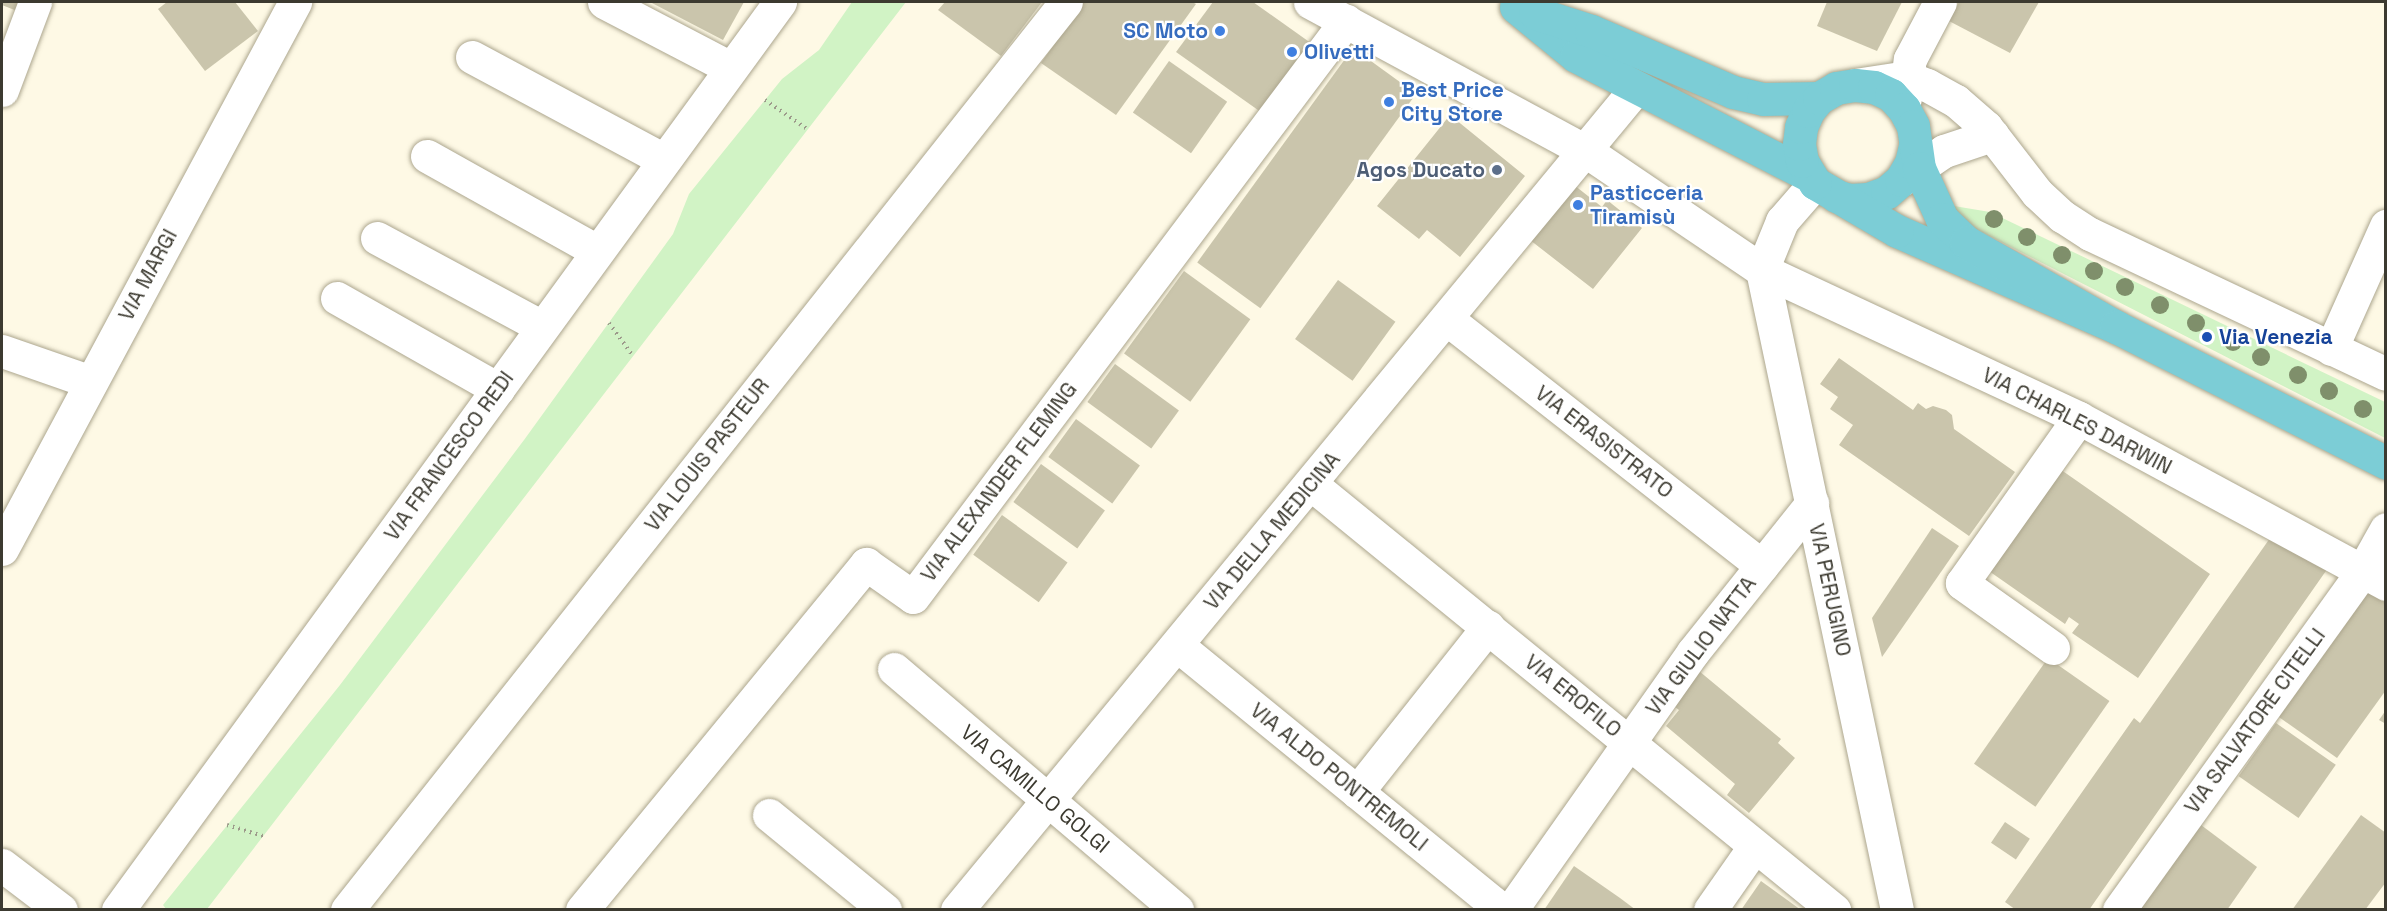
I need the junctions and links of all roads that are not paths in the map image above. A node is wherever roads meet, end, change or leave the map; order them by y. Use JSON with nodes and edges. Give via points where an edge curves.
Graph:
{"nodes":[{"id":1,"x":35,"y":2,"type":"edge"},
{"id":2,"x":295,"y":2,"type":"edge"},
{"id":3,"x":604,"y":2,"type":"edge"},
{"id":4,"x":780,"y":2,"type":"edge"},
{"id":5,"x":1066,"y":2,"type":"edge"},
{"id":6,"x":1310,"y":2,"type":"edge"},
{"id":7,"x":1940,"y":2,"type":"edge"},
{"id":8,"x":1511,"y":4,"type":"edge"},
{"id":9,"x":1346,"y":21,"type":"junction"},
{"id":10,"x":11,"y":34,"type":"edge"},
{"id":11,"x":472,"y":57,"type":"dead end"},
{"id":12,"x":731,"y":68,"type":"junction"},
{"id":13,"x":1907,"y":77,"type":"junction"},
{"id":14,"x":1855,"y":85,"type":"junction"},
{"id":15,"x":1636,"y":88,"type":"junction"},
{"id":16,"x":2,"y":90,"type":"edge"},
{"id":17,"x":1820,"y":98,"type":"junction"},
{"id":18,"x":1904,"y":109,"type":"junction"},
{"id":19,"x":1992,"y":135,"type":"junction"},
{"id":20,"x":1586,"y":151,"type":"junction"},
{"id":21,"x":427,"y":156,"type":"dead end"},
{"id":22,"x":664,"y":160,"type":"junction"},
{"id":23,"x":1912,"y":164,"type":"junction"},
{"id":24,"x":1819,"y":185,"type":"junction"},
{"id":25,"x":2385,"y":225,"type":"edge"},
{"id":26,"x":377,"y":238,"type":"dead end"},
{"id":27,"x":597,"y":251,"type":"junction"},
{"id":28,"x":1762,"y":270,"type":"junction"},
{"id":29,"x":337,"y":298,"type":"dead end"},
{"id":30,"x":1447,"y":319,"type":"junction"},
{"id":31,"x":542,"y":327,"type":"junction"},
{"id":32,"x":2116,"y":327,"type":"junction"},
{"id":33,"x":2331,"y":348,"type":"junction"},
{"id":34,"x":2,"y":351,"type":"edge"},
{"id":35,"x":2385,"y":374,"type":"edge"},
{"id":36,"x":91,"y":382,"type":"junction"},
{"id":37,"x":498,"y":389,"type":"junction"},
{"id":38,"x":2079,"y":418,"type":"junction"},
{"id":39,"x":2385,"y":464,"type":"edge"},
{"id":40,"x":1311,"y":484,"type":"junction"},
{"id":41,"x":1812,"y":503,"type":"junction"},
{"id":42,"x":2385,"y":529,"type":"edge"},
{"id":43,"x":2,"y":549,"type":"edge"},
{"id":44,"x":1762,"y":566,"type":"junction"},
{"id":45,"x":2374,"y":578,"type":"edge"},
{"id":46,"x":1488,"y":627,"type":"junction"},
{"id":47,"x":1177,"y":645,"type":"junction"},
{"id":48,"x":2053,"y":648,"type":"dead end"},
{"id":49,"x":894,"y":669,"type":"dead end"},
{"id":50,"x":1630,"y":741,"type":"junction"},
{"id":51,"x":1357,"y":792,"type":"junction"},
{"id":52,"x":1048,"y":801,"type":"junction"},
{"id":53,"x":769,"y":815,"type":"dead end"},
{"id":54,"x":1754,"y":847,"type":"junction"},
{"id":55,"x":2,"y":866,"type":"edge"},
{"id":56,"x":60,"y":909,"type":"edge"},
{"id":57,"x":118,"y":909,"type":"edge"},
{"id":58,"x":347,"y":909,"type":"edge"},
{"id":59,"x":582,"y":909,"type":"edge"},
{"id":60,"x":885,"y":909,"type":"edge"},
{"id":61,"x":957,"y":909,"type":"edge"},
{"id":62,"x":1177,"y":909,"type":"edge"},
{"id":63,"x":1502,"y":909,"type":"edge"},
{"id":64,"x":1511,"y":909,"type":"edge"},
{"id":65,"x":1710,"y":909,"type":"edge"},
{"id":66,"x":1834,"y":909,"type":"edge"},
{"id":67,"x":1897,"y":909,"type":"edge"},
{"id":68,"x":2119,"y":909,"type":"edge"}],
"edges":[{"from":1,"to":10,"type":"street"},
{"from":2,"to":36,"type":"street","name":"VIA MARGI"},
{"from":3,"to":12,"type":"street"},
{"from":4,"to":12,"type":"street","name":"VIA FRANCESCO REDI"},
{"from":5,"to":58,"type":"street","name":"VIA LOUIS PASTEUR"},
{"from":6,"to":9,"type":"street"},
{"from":7,"to":13,"type":"street","via":[[1910,59]]},
{"from":8,"to":15,"type":"main road","via":[[1576,56]]},
{"from":8,"to":17,"type":"main road","via":[[1591,31],[1733,92],[1763,99]]},
{"from":9,"to":20,"type":"street"},
{"from":9,"to":59,"type":"street","name":"VIA ALEXANDER FLEMING","via":[[913,597],[866,564]]},
{"from":10,"to":16,"type":"street"},
{"from":11,"to":22,"type":"street"},
{"from":12,"to":22,"type":"street","name":"VIA FRANCESCO REDI"},
{"from":13,"to":14,"type":"street"},
{"from":13,"to":18,"type":"street"},
{"from":13,"to":19,"type":"street","via":[[1956,101]]},
{"from":14,"to":17,"type":"main road","via":[[1836,88]]},
{"from":14,"to":18,"type":"main road","via":[[1874,87],[1891,95]]},
{"from":15,"to":20,"type":"street","name":"VIA DELLA MEDICINA"},
{"from":15,"to":24,"type":"main road"},
{"from":17,"to":24,"type":"main road","via":[[1808,111],[1799,144],[1802,161]]},
{"from":18,"to":23,"type":"main road","via":[[1913,126]]},
{"from":19,"to":23,"type":"street"},
{"from":19,"to":33,"type":"street","via":[[2037,193],[2080,228]]},
{"from":20,"to":28,"type":"street"},
{"from":20,"to":30,"type":"street","name":"VIA DELLA MEDICINA"},
{"from":21,"to":27,"type":"street"},
{"from":22,"to":27,"type":"street","name":"VIA FRANCESCO REDI"},
{"from":23,"to":24,"type":"main road","via":[[1887,192],[1868,199],[1849,200]]},
{"from":23,"to":32,"type":"main road","via":[[1942,219],[1966,242]]},
{"from":24,"to":28,"type":"street","via":[[1782,221]]},
{"from":24,"to":32,"type":"main road","via":[[1898,231]]},
{"from":25,"to":33,"type":"street"},
{"from":26,"to":31,"type":"street"},
{"from":27,"to":31,"type":"street","name":"VIA FRANCESCO REDI"},
{"from":28,"to":38,"type":"street","name":"VIA CHARLES DARWIN"},
{"from":28,"to":41,"type":"street","name":"VIA PERUGINO"},
{"from":29,"to":37,"type":"street"},
{"from":30,"to":40,"type":"street","name":"VIA DELLA MEDICINA"},
{"from":30,"to":44,"type":"street","name":"VIA ERASISTRATO"},
{"from":31,"to":37,"type":"street","name":"VIA FRANCESCO REDI"},
{"from":32,"to":39,"type":"main road"},
{"from":33,"to":35,"type":"street"},
{"from":34,"to":36,"type":"street"},
{"from":36,"to":43,"type":"street","name":"VIA MARGI"},
{"from":37,"to":57,"type":"street","name":"VIA FRANCESCO REDI"},
{"from":38,"to":45,"type":"street","name":"VIA CHARLES DARWIN"},
{"from":38,"to":48,"type":"street","via":[[1962,584]]},
{"from":40,"to":46,"type":"street","name":"VIA EROFILO"},
{"from":40,"to":47,"type":"street","name":"VIA DELLA MEDICINA"},
{"from":41,"to":44,"type":"street","name":"VIA GIULIO NATTA"},
{"from":41,"to":67,"type":"street","name":"VIA PERUGINO"},
{"from":42,"to":45,"type":"street","name":"VIA SALVATORE CITELLI"},
{"from":44,"to":50,"type":"street","name":"VIA GIULIO NATTA","via":[[1693,652]]},
{"from":45,"to":68,"type":"street","name":"VIA SALVATORE CITELLI"},
{"from":46,"to":50,"type":"street","name":"VIA EROFILO"},
{"from":46,"to":51,"type":"street"},
{"from":47,"to":51,"type":"street","name":"VIA ALDO PONTREMOLI"},
{"from":47,"to":52,"type":"street","name":"VIA DELLA MEDICINA"},
{"from":49,"to":52,"type":"street","name":"VIA CAMILLO GOLGI"},
{"from":50,"to":54,"type":"street","name":"VIA EROFILO"},
{"from":50,"to":64,"type":"street","name":"VIA GIULIO NATTA"},
{"from":51,"to":63,"type":"street","name":"VIA ALDO PONTREMOLI"},
{"from":52,"to":61,"type":"street","name":"VIA DELLA MEDICINA"},
{"from":52,"to":62,"type":"street","name":"VIA CAMILLO GOLGI"},
{"from":53,"to":60,"type":"street"},
{"from":54,"to":65,"type":"street"},
{"from":54,"to":66,"type":"street","name":"VIA EROFILO"},
{"from":55,"to":56,"type":"street"}]}
